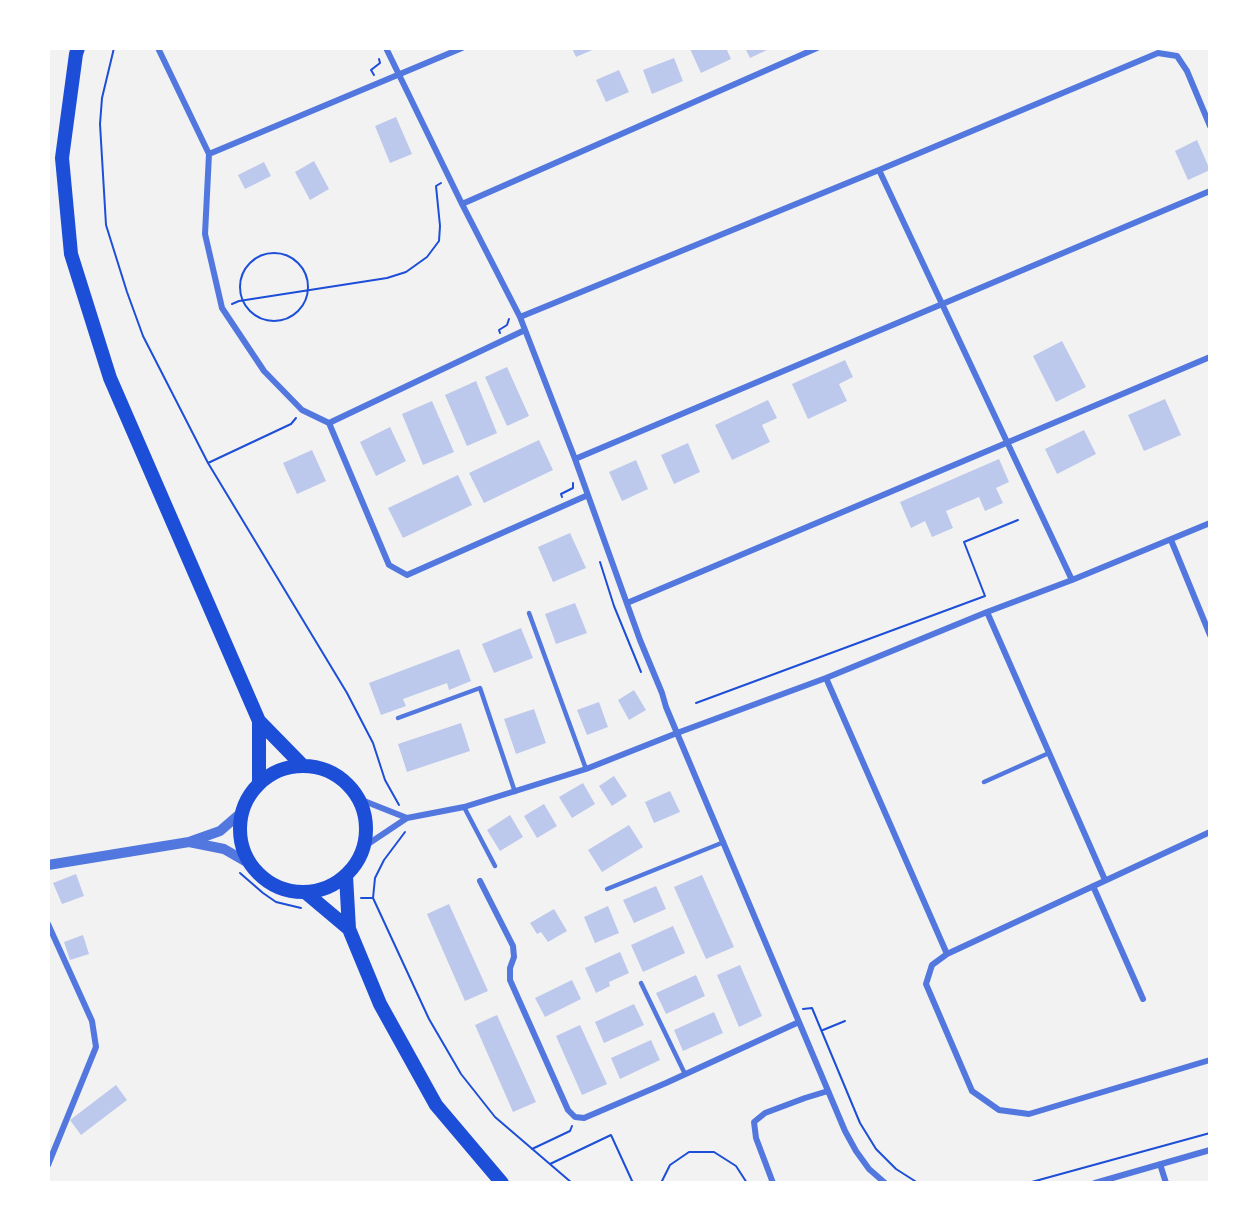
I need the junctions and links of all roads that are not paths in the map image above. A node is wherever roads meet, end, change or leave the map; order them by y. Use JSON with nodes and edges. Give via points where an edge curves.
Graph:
{"nodes":[{"id":1,"x":78,"y":48,"type":"edge"},
{"id":2,"x":158,"y":48,"type":"edge"},
{"id":3,"x":386,"y":48,"type":"edge"},
{"id":4,"x":462,"y":48,"type":"edge"},
{"id":5,"x":817,"y":48,"type":"edge"},
{"id":6,"x":398,"y":76,"type":"junction"},
{"id":7,"x":1210,"y":126,"type":"edge"},
{"id":8,"x":209,"y":154,"type":"junction"},
{"id":9,"x":879,"y":170,"type":"junction"},
{"id":10,"x":1210,"y":191,"type":"edge"},
{"id":11,"x":462,"y":204,"type":"junction"},
{"id":12,"x":942,"y":304,"type":"junction"},
{"id":13,"x":520,"y":317,"type":"junction"},
{"id":14,"x":525,"y":330,"type":"junction"},
{"id":15,"x":1210,"y":357,"type":"edge"},
{"id":16,"x":329,"y":423,"type":"junction"},
{"id":17,"x":1008,"y":443,"type":"junction"},
{"id":18,"x":575,"y":459,"type":"junction"},
{"id":19,"x":588,"y":495,"type":"junction"},
{"id":20,"x":1210,"y":523,"type":"edge"},
{"id":21,"x":1171,"y":540,"type":"junction"},
{"id":22,"x":1072,"y":580,"type":"junction"},
{"id":23,"x":627,"y":603,"type":"junction"},
{"id":24,"x":529,"y":612,"type":"dead end"},
{"id":25,"x":987,"y":612,"type":"junction"},
{"id":26,"x":1210,"y":634,"type":"edge"},
{"id":27,"x":826,"y":678,"type":"junction"},
{"id":28,"x":398,"y":718,"type":"dead end"},
{"id":29,"x":259,"y":721,"type":"junction"},
{"id":30,"x":677,"y":733,"type":"junction"},
{"id":31,"x":1049,"y":753,"type":"junction"},
{"id":32,"x":302,"y":765,"type":"junction"},
{"id":33,"x":586,"y":770,"type":"junction"},
{"id":34,"x":984,"y":782,"type":"dead end"},
{"id":35,"x":259,"y":783,"type":"junction"},
{"id":36,"x":515,"y":792,"type":"junction"},
{"id":37,"x":359,"y":799,"type":"junction"},
{"id":38,"x":464,"y":807,"type":"junction"},
{"id":39,"x":242,"y":812,"type":"junction"},
{"id":40,"x":407,"y":818,"type":"junction"},
{"id":41,"x":1210,"y":832,"type":"edge"},
{"id":42,"x":189,"y":842,"type":"junction"},
{"id":43,"x":724,"y":842,"type":"junction"},
{"id":44,"x":364,"y":846,"type":"junction"},
{"id":45,"x":48,"y":865,"type":"edge"},
{"id":46,"x":495,"y":866,"type":"dead end"},
{"id":47,"x":244,"y":868,"type":"junction"},
{"id":48,"x":346,"y":876,"type":"junction"},
{"id":49,"x":1105,"y":880,"type":"junction"},
{"id":50,"x":480,"y":881,"type":"dead end"},
{"id":51,"x":1093,"y":886,"type":"junction"},
{"id":52,"x":607,"y":890,"type":"dead end"},
{"id":53,"x":305,"y":892,"type":"junction"},
{"id":54,"x":48,"y":924,"type":"edge"},
{"id":55,"x":349,"y":929,"type":"junction"},
{"id":56,"x":946,"y":954,"type":"junction"},
{"id":57,"x":641,"y":982,"type":"dead end"},
{"id":58,"x":1143,"y":999,"type":"dead end"},
{"id":59,"x":799,"y":1022,"type":"junction"},
{"id":60,"x":1210,"y":1060,"type":"edge"},
{"id":61,"x":685,"y":1074,"type":"junction"},
{"id":62,"x":828,"y":1091,"type":"junction"},
{"id":63,"x":1210,"y":1150,"type":"edge"},
{"id":64,"x":1160,"y":1164,"type":"junction"},
{"id":65,"x":48,"y":1165,"type":"edge"},
{"id":66,"x":502,"y":1183,"type":"edge"},
{"id":67,"x":773,"y":1183,"type":"edge"},
{"id":68,"x":885,"y":1183,"type":"edge"},
{"id":69,"x":1095,"y":1183,"type":"edge"},
{"id":70,"x":1166,"y":1183,"type":"edge"}],
"edges":[{"from":1,"to":29,"type":"main road","via":[[62,158],[71,254],[110,378]]},
{"from":2,"to":8,"type":"street"},
{"from":3,"to":6,"type":"street"},
{"from":4,"to":6,"type":"street"},
{"from":5,"to":11,"type":"street"},
{"from":6,"to":8,"type":"street"},
{"from":6,"to":11,"type":"street"},
{"from":7,"to":9,"type":"street","via":[[1177,56],[1158,53]]},
{"from":8,"to":16,"type":"street","via":[[205,234],[222,308],[264,371],[302,410]]},
{"from":9,"to":12,"type":"street"},
{"from":9,"to":13,"type":"street"},
{"from":10,"to":12,"type":"street"},
{"from":11,"to":13,"type":"street"},
{"from":12,"to":17,"type":"street"},
{"from":12,"to":18,"type":"street"},
{"from":13,"to":14,"type":"street"},
{"from":14,"to":16,"type":"street"},
{"from":14,"to":18,"type":"street"},
{"from":15,"to":17,"type":"street"},
{"from":16,"to":19,"type":"street","via":[[389,565],[407,575]]},
{"from":17,"to":22,"type":"street"},
{"from":17,"to":23,"type":"street"},
{"from":18,"to":19,"type":"street"},
{"from":19,"to":23,"type":"street"},
{"from":20,"to":21,"type":"street"},
{"from":21,"to":22,"type":"street"},
{"from":21,"to":26,"type":"street"},
{"from":22,"to":25,"type":"street"},
{"from":23,"to":30,"type":"street"},
{"from":24,"to":33,"type":"lane"},
{"from":25,"to":27,"type":"street"},
{"from":25,"to":31,"type":"street"},
{"from":27,"to":30,"type":"street"},
{"from":27,"to":56,"type":"street"},
{"from":28,"to":36,"type":"lane","via":[[480,688]]},
{"from":29,"to":32,"type":"main road"},
{"from":29,"to":35,"type":"main road"},
{"from":30,"to":33,"type":"street"},
{"from":30,"to":43,"type":"street"},
{"from":31,"to":34,"type":"lane"},
{"from":31,"to":49,"type":"street"},
{"from":32,"to":35,"type":"main road","via":[[279,771]]},
{"from":32,"to":37,"type":"main road","via":[[335,774],[349,784]]},
{"from":33,"to":36,"type":"street"},
{"from":35,"to":39,"type":"main road"},
{"from":36,"to":38,"type":"street"},
{"from":37,"to":40,"type":"street"},
{"from":37,"to":44,"type":"main road","via":[[366,822]]},
{"from":38,"to":40,"type":"street"},
{"from":38,"to":46,"type":"lane"},
{"from":39,"to":42,"type":"street","via":[[220,831]]},
{"from":39,"to":47,"type":"main road"},
{"from":40,"to":44,"type":"street"},
{"from":41,"to":49,"type":"street"},
{"from":42,"to":45,"type":"street"},
{"from":42,"to":47,"type":"street","via":[[224,849]]},
{"from":43,"to":52,"type":"lane"},
{"from":43,"to":59,"type":"street"},
{"from":44,"to":48,"type":"main road"},
{"from":47,"to":53,"type":"main road","via":[[284,889]]},
{"from":48,"to":53,"type":"main road","via":[[327,888]]},
{"from":48,"to":55,"type":"main road"},
{"from":49,"to":51,"type":"street"},
{"from":50,"to":61,"type":"street","via":[[513,946],[510,980],[575,1118],[584,1118]]},
{"from":51,"to":56,"type":"street"},
{"from":51,"to":58,"type":"street"},
{"from":53,"to":55,"type":"main road"},
{"from":54,"to":65,"type":"street","via":[[92,1021],[96,1047]]},
{"from":55,"to":66,"type":"main road","via":[[380,1004],[436,1105]]},
{"from":56,"to":60,"type":"street","via":[[932,966],[926,984],[972,1091],[999,1110],[1029,1114]]},
{"from":57,"to":61,"type":"lane"},
{"from":59,"to":61,"type":"street"},
{"from":59,"to":62,"type":"street"},
{"from":62,"to":67,"type":"street","via":[[765,1113],[754,1122]]},
{"from":62,"to":68,"type":"street","via":[[856,1151]]},
{"from":63,"to":64,"type":"street"},
{"from":64,"to":69,"type":"street"},
{"from":64,"to":70,"type":"street"}]}
